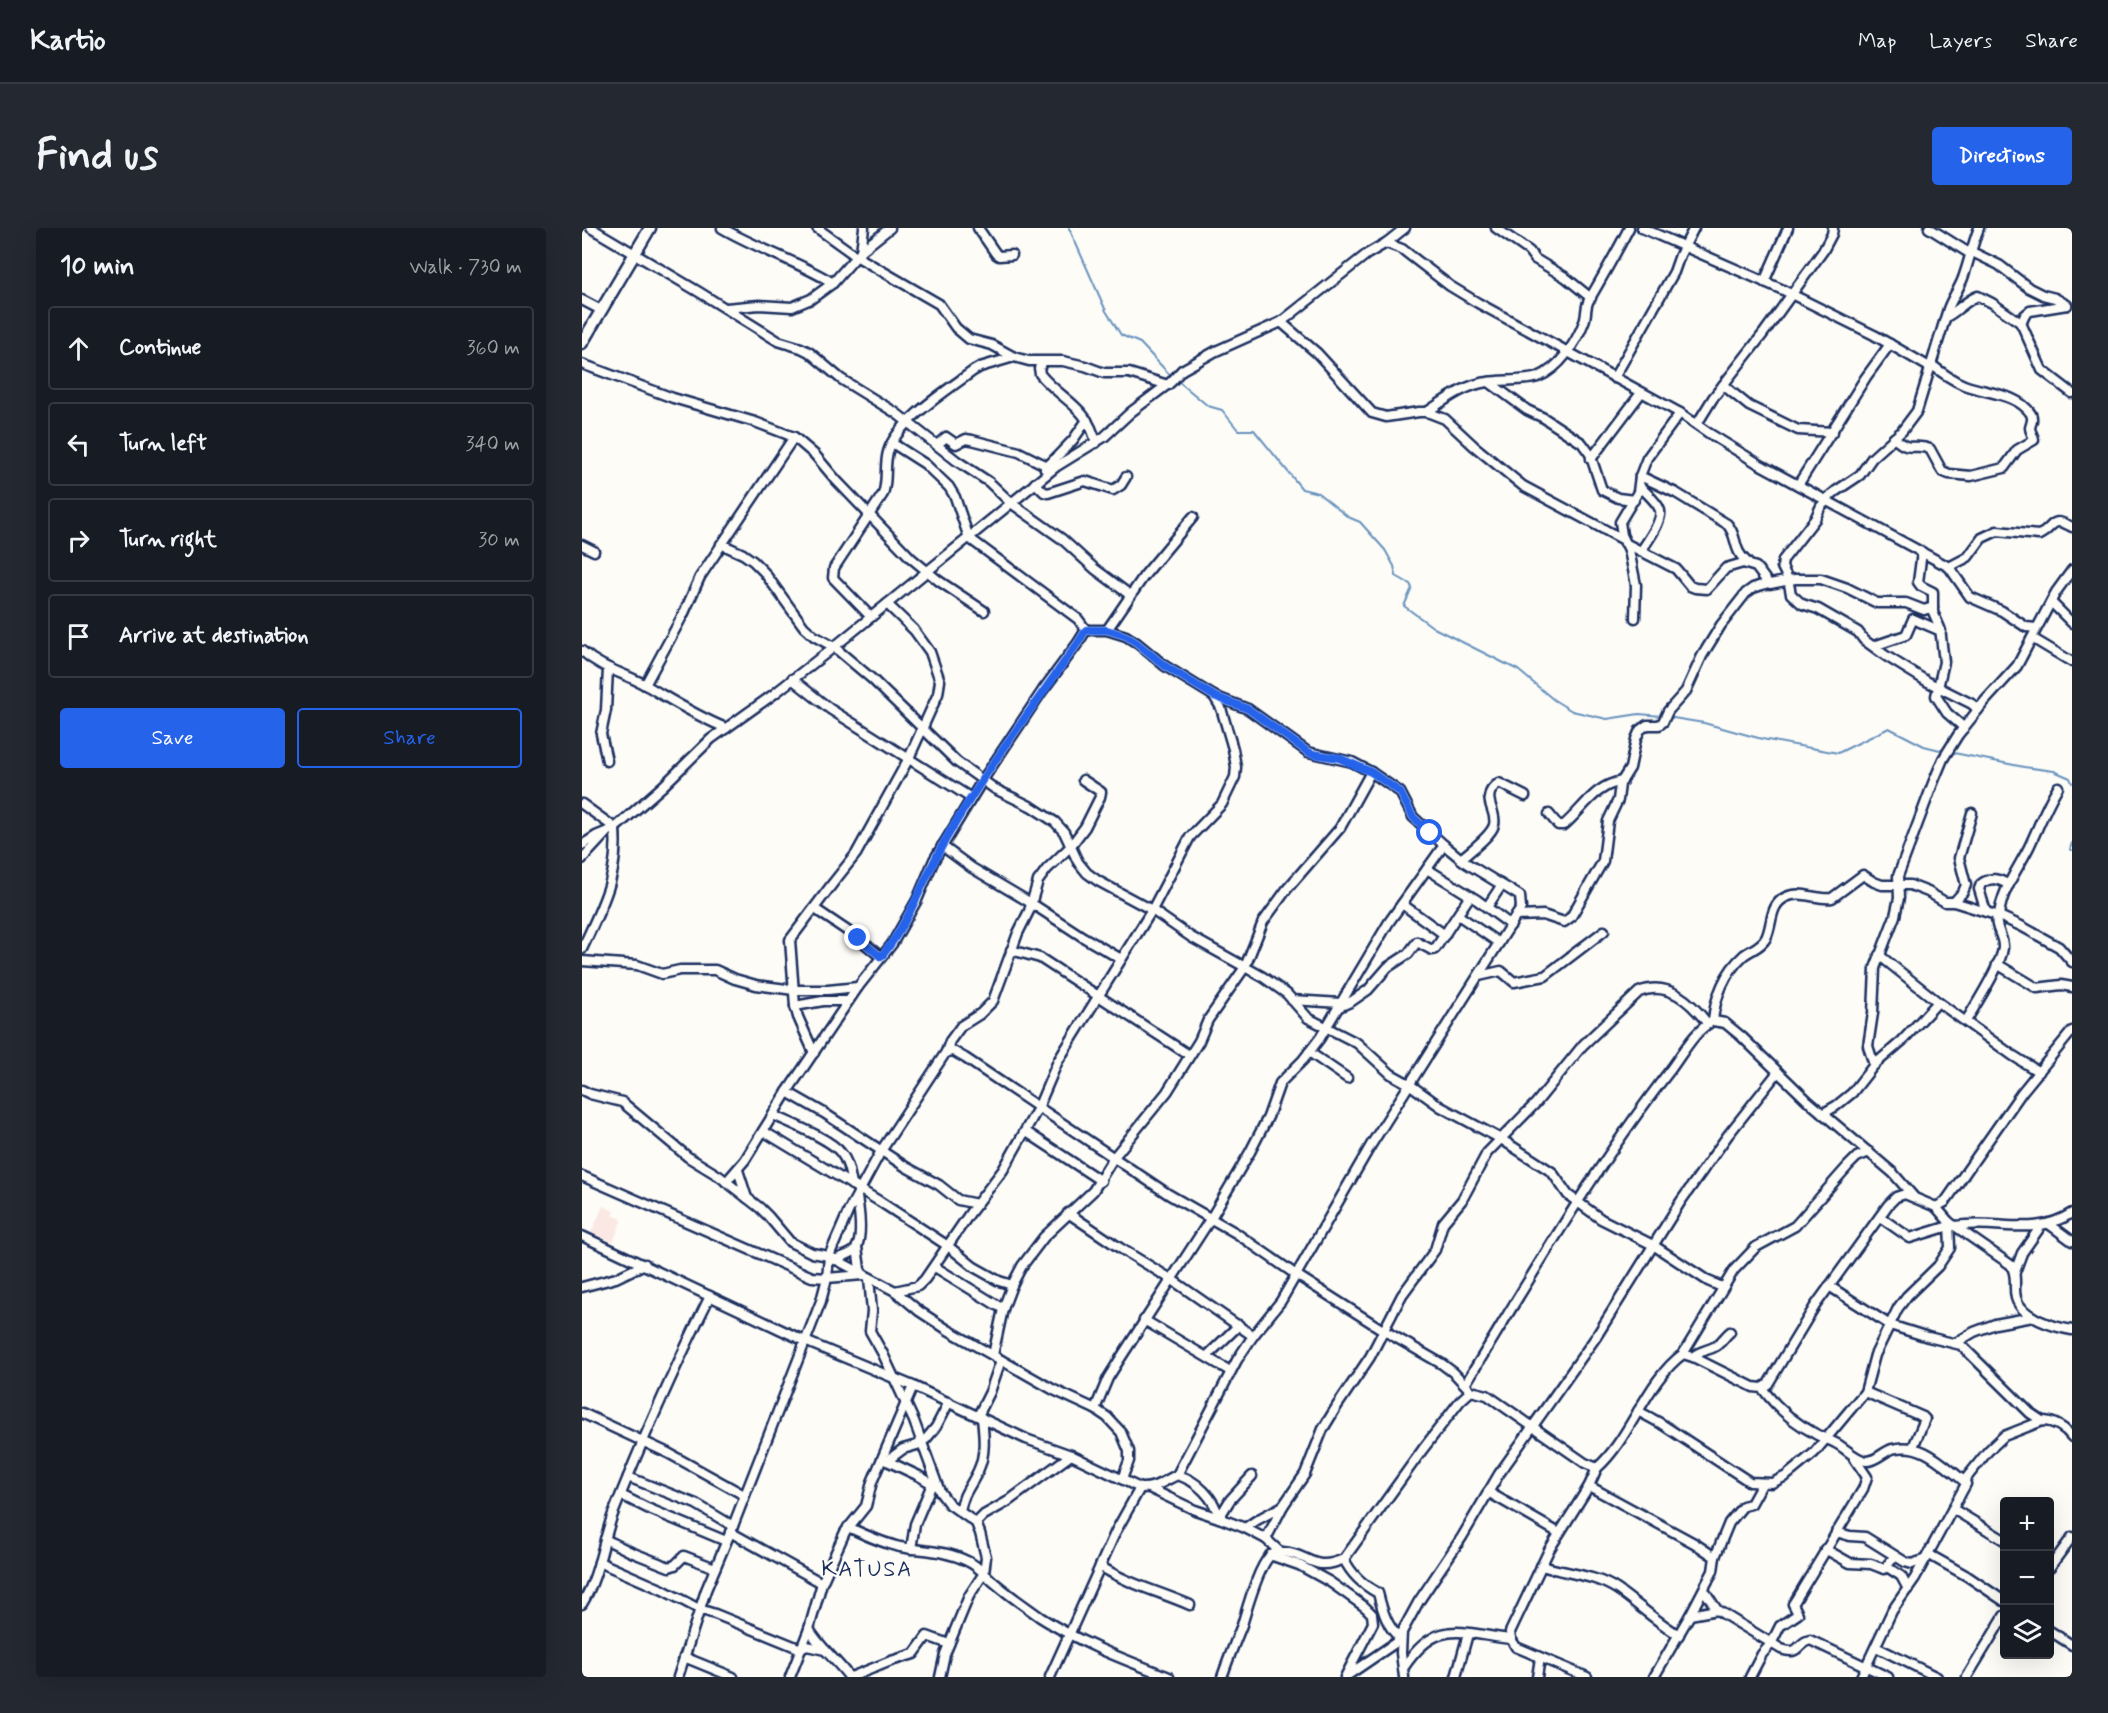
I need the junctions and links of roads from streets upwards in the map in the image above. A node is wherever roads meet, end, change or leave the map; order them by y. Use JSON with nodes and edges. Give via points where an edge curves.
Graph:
{"nodes":[{"id":1,"x":591,"y":228,"type":"edge"},
{"id":2,"x":650,"y":228,"type":"edge"},
{"id":3,"x":722,"y":228,"type":"edge"},
{"id":4,"x":817,"y":228,"type":"edge"},
{"id":5,"x":864,"y":228,"type":"edge"},
{"id":6,"x":890,"y":228,"type":"edge"},
{"id":7,"x":978,"y":228,"type":"edge"},
{"id":8,"x":1496,"y":228,"type":"edge"},
{"id":9,"x":1629,"y":228,"type":"edge"},
{"id":10,"x":1642,"y":228,"type":"edge"},
{"id":11,"x":1694,"y":228,"type":"edge"},
{"id":12,"x":1788,"y":228,"type":"edge"},
{"id":13,"x":1833,"y":228,"type":"edge"},
{"id":14,"x":1929,"y":228,"type":"edge"},
{"id":15,"x":1979,"y":228,"type":"edge"},
{"id":16,"x":1402,"y":231,"type":"edge"},
{"id":17,"x":1386,"y":243,"type":"junction"},
{"id":18,"x":1684,"y":247,"type":"junction"},
{"id":19,"x":1402,"y":249,"type":"junction"},
{"id":20,"x":1970,"y":252,"type":"junction"},
{"id":21,"x":859,"y":253,"type":"junction"},
{"id":22,"x":633,"y":254,"type":"junction"},
{"id":23,"x":1012,"y":255,"type":"dead end"},
{"id":24,"x":1764,"y":282,"type":"junction"},
{"id":25,"x":833,"y":283,"type":"junction"},
{"id":26,"x":1791,"y":294,"type":"junction"},
{"id":27,"x":1591,"y":298,"type":"junction"},
{"id":28,"x":582,"y":300,"type":"edge"},
{"id":29,"x":2069,"y":305,"type":"edge"},
{"id":30,"x":726,"y":308,"type":"junction"},
{"id":31,"x":601,"y":310,"type":"junction"},
{"id":32,"x":1946,"y":317,"type":"junction"},
{"id":33,"x":1281,"y":322,"type":"junction"},
{"id":34,"x":2022,"y":324,"type":"junction"},
{"id":35,"x":582,"y":343,"type":"edge"},
{"id":36,"x":1890,"y":344,"type":"junction"},
{"id":37,"x":1568,"y":351,"type":"junction"},
{"id":38,"x":1014,"y":357,"type":"junction"},
{"id":39,"x":1042,"y":362,"type":"junction"},
{"id":40,"x":582,"y":364,"type":"edge"},
{"id":41,"x":1932,"y":366,"type":"junction"},
{"id":42,"x":1614,"y":378,"type":"junction"},
{"id":43,"x":1489,"y":382,"type":"junction"},
{"id":44,"x":1169,"y":384,"type":"junction"},
{"id":45,"x":1723,"y":385,"type":"junction"},
{"id":46,"x":1641,"y":393,"type":"junction"},
{"id":47,"x":2072,"y":393,"type":"edge"},
{"id":48,"x":1428,"y":412,"type":"junction"},
{"id":49,"x":1680,"y":413,"type":"junction"},
{"id":50,"x":1087,"y":420,"type":"junction"},
{"id":51,"x":909,"y":423,"type":"junction"},
{"id":52,"x":1697,"y":424,"type":"junction"},
{"id":53,"x":1833,"y":432,"type":"junction"},
{"id":54,"x":794,"y":437,"type":"junction"},
{"id":55,"x":1894,"y":438,"type":"junction"},
{"id":56,"x":892,"y":442,"type":"junction"},
{"id":57,"x":1096,"y":443,"type":"junction"},
{"id":58,"x":937,"y":445,"type":"junction"},
{"id":59,"x":1591,"y":459,"type":"junction"},
{"id":60,"x":1047,"y":466,"type":"junction"},
{"id":61,"x":1640,"y":476,"type":"junction"},
{"id":62,"x":1126,"y":477,"type":"dead end"},
{"id":63,"x":1038,"y":481,"type":"junction"},
{"id":64,"x":1798,"y":485,"type":"junction"},
{"id":65,"x":1640,"y":486,"type":"junction"},
{"id":66,"x":1634,"y":500,"type":"junction"},
{"id":67,"x":1826,"y":501,"type":"junction"},
{"id":68,"x":1011,"y":503,"type":"junction"},
{"id":69,"x":869,"y":515,"type":"junction"},
{"id":70,"x":1193,"y":517,"type":"dead end"},
{"id":71,"x":2072,"y":527,"type":"edge"},
{"id":72,"x":969,"y":538,"type":"junction"},
{"id":73,"x":1624,"y":541,"type":"junction"},
{"id":74,"x":721,"y":544,"type":"junction"},
{"id":75,"x":582,"y":545,"type":"edge"},
{"id":76,"x":594,"y":551,"type":"dead end"},
{"id":77,"x":1641,"y":551,"type":"junction"},
{"id":78,"x":1922,"y":552,"type":"junction"},
{"id":79,"x":1748,"y":563,"type":"junction"},
{"id":80,"x":1949,"y":567,"type":"junction"},
{"id":81,"x":927,"y":572,"type":"junction"},
{"id":82,"x":2070,"y":576,"type":"edge"},
{"id":83,"x":1789,"y":581,"type":"junction"},
{"id":84,"x":1767,"y":583,"type":"junction"},
{"id":85,"x":1130,"y":595,"type":"junction"},
{"id":86,"x":2052,"y":603,"type":"junction"},
{"id":87,"x":887,"y":604,"type":"junction"},
{"id":88,"x":1933,"y":607,"type":"junction"},
{"id":89,"x":984,"y":611,"type":"dead end"},
{"id":90,"x":871,"y":617,"type":"junction"},
{"id":91,"x":1635,"y":618,"type":"dead end"},
{"id":92,"x":2072,"y":623,"type":"edge"},
{"id":93,"x":2036,"y":628,"type":"junction"},
{"id":94,"x":1086,"y":630,"type":"junction"},
{"id":95,"x":1107,"y":630,"type":"junction"},
{"id":96,"x":1941,"y":631,"type":"junction"},
{"id":97,"x":2032,"y":638,"type":"junction"},
{"id":98,"x":1874,"y":646,"type":"junction"},
{"id":99,"x":834,"y":647,"type":"junction"},
{"id":100,"x":582,"y":651,"type":"edge"},
{"id":101,"x":2072,"y":662,"type":"edge"},
{"id":102,"x":608,"y":669,"type":"junction"},
{"id":103,"x":792,"y":679,"type":"junction"},
{"id":104,"x":645,"y":685,"type":"junction"},
{"id":105,"x":1937,"y":687,"type":"junction"},
{"id":106,"x":1214,"y":696,"type":"junction"},
{"id":107,"x":1978,"y":710,"type":"junction"},
{"id":108,"x":726,"y":728,"type":"junction"},
{"id":109,"x":922,"y":729,"type":"junction"},
{"id":110,"x":1963,"y":729,"type":"junction"},
{"id":111,"x":909,"y":758,"type":"junction"},
{"id":112,"x":607,"y":761,"type":"dead end"},
{"id":113,"x":1371,"y":772,"type":"junction"},
{"id":114,"x":1083,"y":780,"type":"dead end"},
{"id":115,"x":982,"y":781,"type":"junction"},
{"id":116,"x":1622,"y":781,"type":"junction"},
{"id":117,"x":2058,"y":787,"type":"dead end"},
{"id":118,"x":1525,"y":796,"type":"dead end"},
{"id":119,"x":971,"y":798,"type":"junction"},
{"id":120,"x":582,"y":804,"type":"edge"},
{"id":121,"x":1972,"y":813,"type":"dead end"},
{"id":122,"x":1549,"y":814,"type":"dead end"},
{"id":123,"x":612,"y":829,"type":"junction"},
{"id":124,"x":582,"y":845,"type":"edge"},
{"id":125,"x":1444,"y":845,"type":"junction"},
{"id":126,"x":942,"y":846,"type":"junction"},
{"id":127,"x":1070,"y":847,"type":"junction"},
{"id":128,"x":582,"y":859,"type":"edge"},
{"id":129,"x":1461,"y":859,"type":"junction"},
{"id":130,"x":1427,"y":869,"type":"junction"},
{"id":131,"x":1898,"y":883,"type":"junction"},
{"id":132,"x":2009,"y":885,"type":"junction"},
{"id":133,"x":1501,"y":886,"type":"junction"},
{"id":134,"x":1470,"y":896,"type":"junction"},
{"id":135,"x":1954,"y":902,"type":"junction"},
{"id":136,"x":1031,"y":903,"type":"junction"},
{"id":137,"x":1402,"y":904,"type":"junction"},
{"id":138,"x":1487,"y":908,"type":"junction"},
{"id":139,"x":815,"y":909,"type":"junction"},
{"id":140,"x":1152,"y":910,"type":"junction"},
{"id":141,"x":1986,"y":912,"type":"junction"},
{"id":142,"x":1458,"y":915,"type":"junction"},
{"id":143,"x":1516,"y":916,"type":"junction"},
{"id":144,"x":1998,"y":916,"type":"junction"},
{"id":145,"x":1510,"y":926,"type":"junction"},
{"id":146,"x":1604,"y":931,"type":"dead end"},
{"id":147,"x":1445,"y":935,"type":"junction"},
{"id":148,"x":1499,"y":943,"type":"junction"},
{"id":149,"x":582,"y":949,"type":"edge"},
{"id":150,"x":1011,"y":950,"type":"junction"},
{"id":151,"x":1879,"y":955,"type":"junction"},
{"id":152,"x":881,"y":957,"type":"junction"},
{"id":153,"x":1121,"y":959,"type":"junction"},
{"id":154,"x":582,"y":961,"type":"edge"},
{"id":155,"x":2072,"y":962,"type":"edge"},
{"id":156,"x":1997,"y":964,"type":"junction"},
{"id":157,"x":1245,"y":967,"type":"junction"},
{"id":158,"x":1479,"y":976,"type":"junction"},
{"id":159,"x":858,"y":987,"type":"junction"},
{"id":160,"x":2072,"y":987,"type":"edge"},
{"id":161,"x":794,"y":990,"type":"junction"},
{"id":162,"x":1098,"y":995,"type":"junction"},
{"id":163,"x":1292,"y":1000,"type":"junction"},
{"id":164,"x":848,"y":1001,"type":"junction"},
{"id":165,"x":1938,"y":1002,"type":"junction"},
{"id":166,"x":1340,"y":1005,"type":"junction"},
{"id":167,"x":795,"y":1006,"type":"junction"},
{"id":168,"x":1966,"y":1021,"type":"junction"},
{"id":169,"x":1710,"y":1022,"type":"junction"},
{"id":170,"x":1328,"y":1027,"type":"junction"},
{"id":171,"x":2072,"y":1031,"type":"edge"},
{"id":172,"x":946,"y":1052,"type":"junction"},
{"id":173,"x":1309,"y":1052,"type":"junction"},
{"id":174,"x":814,"y":1053,"type":"junction"},
{"id":175,"x":1190,"y":1055,"type":"junction"},
{"id":176,"x":1875,"y":1065,"type":"junction"},
{"id":177,"x":1778,"y":1072,"type":"junction"},
{"id":178,"x":2038,"y":1072,"type":"junction"},
{"id":179,"x":1347,"y":1078,"type":"dead end"},
{"id":180,"x":1409,"y":1084,"type":"junction"},
{"id":181,"x":582,"y":1090,"type":"edge"},
{"id":182,"x":787,"y":1092,"type":"junction"},
{"id":183,"x":1038,"y":1108,"type":"junction"},
{"id":184,"x":1822,"y":1114,"type":"junction"},
{"id":185,"x":773,"y":1115,"type":"junction"},
{"id":186,"x":763,"y":1131,"type":"junction"},
{"id":187,"x":1025,"y":1131,"type":"junction"},
{"id":188,"x":1502,"y":1139,"type":"junction"},
{"id":189,"x":881,"y":1151,"type":"junction"},
{"id":190,"x":1869,"y":1152,"type":"junction"},
{"id":191,"x":1114,"y":1157,"type":"junction"},
{"id":192,"x":738,"y":1170,"type":"junction"},
{"id":193,"x":582,"y":1176,"type":"edge"},
{"id":194,"x":1101,"y":1181,"type":"junction"},
{"id":195,"x":726,"y":1182,"type":"junction"},
{"id":196,"x":857,"y":1190,"type":"junction"},
{"id":197,"x":1913,"y":1196,"type":"junction"},
{"id":198,"x":747,"y":1199,"type":"junction"},
{"id":199,"x":1577,"y":1202,"type":"junction"},
{"id":200,"x":977,"y":1204,"type":"junction"},
{"id":201,"x":1936,"y":1207,"type":"junction"},
{"id":202,"x":1068,"y":1213,"type":"junction"},
{"id":203,"x":2072,"y":1214,"type":"edge"},
{"id":204,"x":1880,"y":1217,"type":"junction"},
{"id":205,"x":1211,"y":1218,"type":"junction"},
{"id":206,"x":1951,"y":1225,"type":"junction"},
{"id":207,"x":2045,"y":1225,"type":"junction"},
{"id":208,"x":582,"y":1236,"type":"edge"},
{"id":209,"x":2072,"y":1241,"type":"edge"},
{"id":210,"x":1653,"y":1245,"type":"junction"},
{"id":211,"x":948,"y":1246,"type":"junction"},
{"id":212,"x":857,"y":1247,"type":"junction"},
{"id":213,"x":832,"y":1258,"type":"junction"},
{"id":214,"x":645,"y":1264,"type":"junction"},
{"id":215,"x":935,"y":1267,"type":"junction"},
{"id":216,"x":2015,"y":1272,"type":"junction"},
{"id":217,"x":1295,"y":1274,"type":"junction"},
{"id":218,"x":866,"y":1277,"type":"junction"},
{"id":219,"x":827,"y":1278,"type":"junction"},
{"id":220,"x":1171,"y":1279,"type":"junction"},
{"id":221,"x":1012,"y":1285,"type":"junction"},
{"id":222,"x":1829,"y":1286,"type":"junction"},
{"id":223,"x":582,"y":1287,"type":"edge"},
{"id":224,"x":1722,"y":1287,"type":"junction"},
{"id":225,"x":896,"y":1292,"type":"junction"},
{"id":226,"x":710,"y":1296,"type":"junction"},
{"id":227,"x":1003,"y":1309,"type":"junction"},
{"id":228,"x":2033,"y":1317,"type":"junction"},
{"id":229,"x":1144,"y":1320,"type":"junction"},
{"id":230,"x":1239,"y":1325,"type":"junction"},
{"id":231,"x":1890,"y":1325,"type":"junction"},
{"id":232,"x":1383,"y":1330,"type":"junction"},
{"id":233,"x":2072,"y":1330,"type":"edge"},
{"id":234,"x":1730,"y":1332,"type":"dead end"},
{"id":235,"x":1253,"y":1336,"type":"junction"},
{"id":236,"x":805,"y":1341,"type":"junction"},
{"id":237,"x":1957,"y":1342,"type":"junction"},
{"id":238,"x":1683,"y":1354,"type":"junction"},
{"id":239,"x":993,"y":1355,"type":"junction"},
{"id":240,"x":1207,"y":1356,"type":"junction"},
{"id":241,"x":1693,"y":1357,"type":"junction"},
{"id":242,"x":1001,"y":1360,"type":"junction"},
{"id":243,"x":1230,"y":1371,"type":"junction"},
{"id":244,"x":895,"y":1378,"type":"junction"},
{"id":245,"x":912,"y":1386,"type":"junction"},
{"id":246,"x":1468,"y":1387,"type":"junction"},
{"id":247,"x":1762,"y":1388,"type":"junction"},
{"id":248,"x":1865,"y":1392,"type":"junction"},
{"id":249,"x":949,"y":1402,"type":"junction"},
{"id":250,"x":905,"y":1404,"type":"junction"},
{"id":251,"x":1095,"y":1408,"type":"junction"},
{"id":252,"x":1638,"y":1411,"type":"junction"},
{"id":253,"x":582,"y":1413,"type":"edge"},
{"id":254,"x":980,"y":1417,"type":"junction"},
{"id":255,"x":2042,"y":1421,"type":"junction"},
{"id":256,"x":1534,"y":1425,"type":"junction"},
{"id":257,"x":2072,"y":1437,"type":"edge"},
{"id":258,"x":1826,"y":1439,"type":"junction"},
{"id":259,"x":644,"y":1441,"type":"junction"},
{"id":260,"x":922,"y":1442,"type":"junction"},
{"id":261,"x":1913,"y":1447,"type":"junction"},
{"id":262,"x":1851,"y":1453,"type":"junction"},
{"id":263,"x":1071,"y":1455,"type":"junction"},
{"id":264,"x":885,"y":1460,"type":"junction"},
{"id":265,"x":1597,"y":1468,"type":"junction"},
{"id":266,"x":1177,"y":1475,"type":"junction"},
{"id":267,"x":1252,"y":1476,"type":"dead end"},
{"id":268,"x":628,"y":1477,"type":"junction"},
{"id":269,"x":1122,"y":1479,"type":"junction"},
{"id":270,"x":1964,"y":1481,"type":"junction"},
{"id":271,"x":1762,"y":1484,"type":"junction"},
{"id":272,"x":935,"y":1486,"type":"junction"},
{"id":273,"x":1589,"y":1486,"type":"junction"},
{"id":274,"x":1145,"y":1488,"type":"junction"},
{"id":275,"x":1488,"y":1492,"type":"junction"},
{"id":276,"x":621,"y":1495,"type":"junction"},
{"id":277,"x":744,"y":1495,"type":"junction"},
{"id":278,"x":1283,"y":1506,"type":"junction"},
{"id":279,"x":1953,"y":1509,"type":"junction"},
{"id":280,"x":960,"y":1511,"type":"junction"},
{"id":281,"x":1219,"y":1518,"type":"junction"},
{"id":282,"x":976,"y":1523,"type":"junction"},
{"id":283,"x":848,"y":1527,"type":"junction"},
{"id":284,"x":1245,"y":1528,"type":"junction"},
{"id":285,"x":1836,"y":1532,"type":"junction"},
{"id":286,"x":730,"y":1533,"type":"junction"},
{"id":287,"x":1559,"y":1533,"type":"junction"},
{"id":288,"x":2072,"y":1537,"type":"edge"},
{"id":289,"x":2000,"y":1538,"type":"edge"},
{"id":290,"x":605,"y":1539,"type":"junction"},
{"id":291,"x":1266,"y":1539,"type":"junction"},
{"id":292,"x":911,"y":1549,"type":"junction"},
{"id":293,"x":1826,"y":1549,"type":"junction"},
{"id":294,"x":1279,"y":1551,"type":"junction"},
{"id":295,"x":1270,"y":1556,"type":"junction"},
{"id":296,"x":1895,"y":1556,"type":"junction"},
{"id":297,"x":1927,"y":1556,"type":"junction"},
{"id":298,"x":1714,"y":1557,"type":"junction"},
{"id":299,"x":1344,"y":1559,"type":"junction"},
{"id":300,"x":2054,"y":1560,"type":"edge"},
{"id":301,"x":599,"y":1562,"type":"junction"},
{"id":302,"x":1912,"y":1564,"type":"junction"},
{"id":303,"x":1100,"y":1566,"type":"junction"},
{"id":304,"x":1541,"y":1566,"type":"junction"},
{"id":305,"x":1887,"y":1567,"type":"junction"},
{"id":306,"x":715,"y":1568,"type":"junction"},
{"id":307,"x":984,"y":1573,"type":"junction"},
{"id":308,"x":822,"y":1583,"type":"junction"},
{"id":309,"x":1908,"y":1589,"type":"junction"},
{"id":310,"x":1704,"y":1590,"type":"junction"},
{"id":311,"x":2000,"y":1598,"type":"edge"},
{"id":312,"x":582,"y":1604,"type":"edge"},
{"id":313,"x":1190,"y":1605,"type":"dead end"},
{"id":314,"x":699,"y":1609,"type":"junction"},
{"id":315,"x":1717,"y":1610,"type":"junction"},
{"id":316,"x":1690,"y":1615,"type":"junction"},
{"id":317,"x":2000,"y":1623,"type":"edge"},
{"id":318,"x":809,"y":1629,"type":"junction"},
{"id":319,"x":1069,"y":1634,"type":"junction"},
{"id":320,"x":1468,"y":1634,"type":"junction"},
{"id":321,"x":1756,"y":1634,"type":"junction"},
{"id":322,"x":2054,"y":1634,"type":"edge"},
{"id":323,"x":1679,"y":1635,"type":"junction"},
{"id":324,"x":1510,"y":1639,"type":"junction"},
{"id":325,"x":1401,"y":1640,"type":"junction"},
{"id":326,"x":949,"y":1644,"type":"junction"},
{"id":327,"x":1771,"y":1644,"type":"junction"},
{"id":328,"x":2072,"y":1645,"type":"edge"},
{"id":329,"x":1875,"y":1647,"type":"junction"},
{"id":330,"x":801,"y":1649,"type":"junction"},
{"id":331,"x":825,"y":1650,"type":"junction"},
{"id":332,"x":1762,"y":1654,"type":"junction"},
{"id":333,"x":684,"y":1657,"type":"junction"},
{"id":334,"x":1540,"y":1658,"type":"junction"},
{"id":335,"x":1866,"y":1666,"type":"junction"},
{"id":336,"x":1404,"y":1667,"type":"junction"},
{"id":337,"x":678,"y":1677,"type":"edge"},
{"id":338,"x":733,"y":1677,"type":"edge"},
{"id":339,"x":790,"y":1677,"type":"edge"},
{"id":340,"x":850,"y":1677,"type":"edge"},
{"id":341,"x":940,"y":1677,"type":"edge"},
{"id":342,"x":1050,"y":1677,"type":"edge"},
{"id":343,"x":1169,"y":1677,"type":"edge"},
{"id":344,"x":1222,"y":1677,"type":"edge"},
{"id":345,"x":1345,"y":1677,"type":"edge"},
{"id":346,"x":1404,"y":1677,"type":"edge"},
{"id":347,"x":1456,"y":1677,"type":"edge"},
{"id":348,"x":1537,"y":1677,"type":"edge"},
{"id":349,"x":1587,"y":1677,"type":"edge"},
{"id":350,"x":1654,"y":1677,"type":"edge"},
{"id":351,"x":1750,"y":1677,"type":"edge"},
{"id":352,"x":1861,"y":1677,"type":"edge"},
{"id":353,"x":1888,"y":1677,"type":"edge"},
{"id":354,"x":1937,"y":1677,"type":"edge"},
{"id":355,"x":1968,"y":1677,"type":"edge"}],
"edges":[{"from":1,"to":22,"type":"street"},
{"from":2,"to":22,"type":"street"},
{"from":3,"to":25,"type":"street"},
{"from":4,"to":21,"type":"street"},
{"from":5,"to":21,"type":"street"},
{"from":6,"to":21,"type":"street"},
{"from":7,"to":23,"type":"street","via":[[996,254]]},
{"from":8,"to":27,"type":"street"},
{"from":9,"to":27,"type":"street"},
{"from":10,"to":18,"type":"street"},
{"from":11,"to":18,"type":"street"},
{"from":12,"to":24,"type":"street"},
{"from":13,"to":26,"type":"street","via":[[1823,251]]},
{"from":14,"to":20,"type":"street"},
{"from":15,"to":20,"type":"street"},
{"from":16,"to":17,"type":"street"},
{"from":16,"to":19,"type":"street"},
{"from":17,"to":19,"type":"street"},
{"from":17,"to":33,"type":"street"},
{"from":18,"to":24,"type":"street"},
{"from":18,"to":42,"type":"street","via":[[1671,279]]},
{"from":19,"to":37,"type":"street","via":[[1449,286]]},
{"from":20,"to":29,"type":"street","via":[[1999,265],[2034,291]]},
{"from":20,"to":32,"type":"street"},
{"from":21,"to":25,"type":"street"},
{"from":21,"to":38,"type":"street","via":[[939,304],[969,339]]},
{"from":22,"to":30,"type":"street"},
{"from":22,"to":31,"type":"street"},
{"from":24,"to":26,"type":"street"},
{"from":25,"to":30,"type":"street","via":[[811,299],[792,306]]},
{"from":26,"to":36,"type":"street"},
{"from":26,"to":45,"type":"street"},
{"from":27,"to":37,"type":"street","via":[[1583,325]]},
{"from":28,"to":31,"type":"street"},
{"from":29,"to":34,"type":"street","via":[[2030,311]]},
{"from":30,"to":51,"type":"street","via":[[778,341],[809,352],[841,380]]},
{"from":31,"to":35,"type":"street"},
{"from":32,"to":34,"type":"street","via":[[1978,296]]},
{"from":32,"to":41,"type":"street"},
{"from":33,"to":44,"type":"street","via":[[1216,351],[1182,370]]},
{"from":33,"to":48,"type":"street","via":[[1322,358],[1372,413],[1386,417]]},
{"from":34,"to":47,"type":"street","via":[[2042,370]]},
{"from":36,"to":41,"type":"street"},
{"from":36,"to":53,"type":"street"},
{"from":37,"to":42,"type":"street"},
{"from":37,"to":43,"type":"street","via":[[1537,378]]},
{"from":38,"to":39,"type":"street"},
{"from":38,"to":51,"type":"street","via":[[973,371]]},
{"from":39,"to":44,"type":"street","via":[[1063,361],[1104,373],[1129,373]]},
{"from":39,"to":50,"type":"street","via":[[1040,374],[1077,406]]},
{"from":40,"to":54,"type":"street","via":[[673,399]]},
{"from":41,"to":55,"type":"street","via":[[1917,411]]},
{"from":41,"to":55,"type":"street","via":[[1962,384],[2016,401],[2033,418],[2030,430],[2034,440],[2017,450],[2004,468],[1971,476],[1946,474],[1930,449],[1905,446]]},
{"from":42,"to":46,"type":"street"},
{"from":43,"to":48,"type":"street","via":[[1456,394]]},
{"from":43,"to":59,"type":"street","via":[[1579,440]]},
{"from":44,"to":57,"type":"street"},
{"from":45,"to":52,"type":"street"},
{"from":45,"to":53,"type":"street","via":[[1749,406],[1798,430]]},
{"from":46,"to":49,"type":"street"},
{"from":46,"to":59,"type":"street"},
{"from":48,"to":73,"type":"street","via":[[1445,419],[1523,486]]},
{"from":49,"to":52,"type":"street"},
{"from":49,"to":61,"type":"street","via":[[1654,448]]},
{"from":50,"to":57,"type":"street"},
{"from":50,"to":60,"type":"street"},
{"from":51,"to":56,"type":"street"},
{"from":51,"to":58,"type":"street"},
{"from":52,"to":64,"type":"street"},
{"from":53,"to":64,"type":"street"},
{"from":54,"to":69,"type":"street"},
{"from":54,"to":74,"type":"street"},
{"from":55,"to":67,"type":"street","via":[[1860,475]]},
{"from":56,"to":69,"type":"street","via":[[886,486]]},
{"from":56,"to":72,"type":"street","via":[[925,464],[949,487]]},
{"from":57,"to":63,"type":"street"},
{"from":58,"to":60,"type":"street","via":[[946,437],[956,444],[972,440],[1019,452]]},
{"from":58,"to":68,"type":"street"},
{"from":59,"to":66,"type":"street","via":[[1602,490]]},
{"from":60,"to":63,"type":"street"},
{"from":61,"to":65,"type":"street"},
{"from":61,"to":79,"type":"street","via":[[1727,524],[1737,552]]},
{"from":62,"to":63,"type":"street","via":[[1113,490],[1085,481],[1048,493]]},
{"from":63,"to":68,"type":"street"},
{"from":64,"to":67,"type":"street"},
{"from":65,"to":66,"type":"street"},
{"from":65,"to":77,"type":"street","via":[[1661,512]]},
{"from":66,"to":73,"type":"street","via":[[1620,522]]},
{"from":67,"to":78,"type":"street"},
{"from":67,"to":83,"type":"street","via":[[1783,560]]},
{"from":68,"to":72,"type":"street"},
{"from":68,"to":85,"type":"street"},
{"from":69,"to":81,"type":"street"},
{"from":69,"to":90,"type":"street","via":[[834,568],[833,578]]},
{"from":70,"to":85,"type":"street"},
{"from":71,"to":80,"type":"street","via":[[2054,522],[2039,535],[1996,531],[1982,538],[1968,557]]},
{"from":72,"to":81,"type":"street"},
{"from":72,"to":94,"type":"street","via":[[1078,619]]},
{"from":73,"to":77,"type":"street"},
{"from":73,"to":91,"type":"street","via":[[1636,585]]},
{"from":74,"to":99,"type":"street","via":[[753,561],[804,627]]},
{"from":74,"to":104,"type":"street"},
{"from":75,"to":76,"type":"street"},
{"from":77,"to":79,"type":"street","via":[[1676,569],[1690,586],[1701,590],[1712,585],[1726,568]]},
{"from":78,"to":80,"type":"street"},
{"from":78,"to":88,"type":"street","via":[[1918,582],[1933,592]]},
{"from":79,"to":84,"type":"street","via":[[1761,572]]},
{"from":80,"to":93,"type":"street","via":[[1970,597],[2026,627]]},
{"from":81,"to":87,"type":"street"},
{"from":81,"to":89,"type":"street"},
{"from":82,"to":86,"type":"street"},
{"from":83,"to":84,"type":"street"},
{"from":83,"to":88,"type":"street","via":[[1821,579],[1877,603],[1906,603],[1924,610]]},
{"from":83,"to":98,"type":"street","via":[[1791,594],[1798,601],[1844,623]]},
{"from":84,"to":116,"type":"street","via":[[1746,593],[1721,625],[1686,691],[1663,722],[1640,730],[1630,768]]},
{"from":85,"to":95,"type":"street"},
{"from":86,"to":92,"type":"street"},
{"from":86,"to":93,"type":"street"},
{"from":87,"to":90,"type":"street"},
{"from":87,"to":109,"type":"street","via":[[926,645],[940,681]]},
{"from":88,"to":96,"type":"street"},
{"from":90,"to":99,"type":"street"},
{"from":93,"to":97,"type":"street"},
{"from":94,"to":95,"type":"street"},
{"from":94,"to":115,"type":"street"},
{"from":95,"to":106,"type":"street","via":[[1126,636]]},
{"from":96,"to":98,"type":"street","via":[[1913,619],[1906,635]]},
{"from":96,"to":105,"type":"street","via":[[1944,665]]},
{"from":97,"to":101,"type":"street"},
{"from":97,"to":107,"type":"street","via":[[2017,666]]},
{"from":98,"to":105,"type":"street"},
{"from":99,"to":103,"type":"street"},
{"from":99,"to":109,"type":"street"},
{"from":100,"to":102,"type":"street"},
{"from":102,"to":104,"type":"street"},
{"from":102,"to":112,"type":"street","via":[[601,734]]},
{"from":103,"to":108,"type":"street"},
{"from":103,"to":111,"type":"street","via":[[830,709]]},
{"from":104,"to":108,"type":"street"},
{"from":105,"to":107,"type":"street"},
{"from":105,"to":110,"type":"street","via":[[1937,699]]},
{"from":106,"to":113,"type":"street","via":[[1248,709],[1308,752],[1339,758]]},
{"from":106,"to":140,"type":"street","via":[[1233,749],[1235,777],[1222,804],[1190,837]]},
{"from":107,"to":110,"type":"street"},
{"from":108,"to":123,"type":"street"},
{"from":109,"to":111,"type":"street"},
{"from":109,"to":115,"type":"street"},
{"from":110,"to":131,"type":"street","via":[[1933,783]]},
{"from":111,"to":119,"type":"street"},
{"from":111,"to":139,"type":"street","via":[[856,854]]},
{"from":113,"to":125,"type":"street","via":[[1400,792],[1413,817]]},
{"from":113,"to":157,"type":"street","via":[[1340,828],[1263,922]]},
{"from":114,"to":127,"type":"street","via":[[1099,790],[1100,797]]},
{"from":115,"to":119,"type":"street"},
{"from":115,"to":127,"type":"street","via":[[1055,822]]},
{"from":116,"to":122,"type":"street","via":[[1593,794],[1563,825],[1558,825]]},
{"from":116,"to":143,"type":"street","via":[[1608,821],[1603,861],[1571,918],[1564,922],[1542,915]]},
{"from":117,"to":132,"type":"street"},
{"from":118,"to":129,"type":"street","via":[[1503,784],[1495,786],[1489,803],[1495,817],[1492,829]]},
{"from":119,"to":126,"type":"street"},
{"from":120,"to":123,"type":"street"},
{"from":121,"to":135,"type":"street","via":[[1959,858],[1966,885]]},
{"from":123,"to":124,"type":"street"},
{"from":123,"to":128,"type":"street"},
{"from":123,"to":149,"type":"street","via":[[616,859],[612,878]]},
{"from":125,"to":129,"type":"street"},
{"from":125,"to":130,"type":"street"},
{"from":126,"to":136,"type":"street"},
{"from":126,"to":152,"type":"street","via":[[909,916]]},
{"from":127,"to":136,"type":"street","via":[[1038,881]]},
{"from":127,"to":140,"type":"street","via":[[1098,881]]},
{"from":129,"to":133,"type":"street"},
{"from":130,"to":134,"type":"street"},
{"from":130,"to":137,"type":"street"},
{"from":131,"to":135,"type":"street"},
{"from":131,"to":151,"type":"street","via":[[1895,916]]},
{"from":131,"to":169,"type":"street","via":[[1882,885],[1863,875],[1832,898],[1799,894],[1780,900],[1765,939],[1744,956],[1722,984]]},
{"from":132,"to":141,"type":"street","via":[[1998,879],[1981,884]]},
{"from":132,"to":144,"type":"street"},
{"from":133,"to":138,"type":"street"},
{"from":133,"to":143,"type":"street","via":[[1520,896],[1521,908]]},
{"from":134,"to":138,"type":"street"},
{"from":134,"to":142,"type":"street"},
{"from":135,"to":141,"type":"street"},
{"from":136,"to":150,"type":"street"},
{"from":136,"to":153,"type":"street"},
{"from":137,"to":147,"type":"street"},
{"from":137,"to":166,"type":"street"},
{"from":138,"to":145,"type":"street"},
{"from":139,"to":152,"type":"street"},
{"from":139,"to":161,"type":"street","via":[[790,940]]},
{"from":140,"to":153,"type":"street"},
{"from":140,"to":157,"type":"street"},
{"from":141,"to":144,"type":"street"},
{"from":142,"to":147,"type":"street"},
{"from":142,"to":148,"type":"street"},
{"from":143,"to":145,"type":"street"},
{"from":144,"to":155,"type":"street","via":[[2059,947]]},
{"from":144,"to":156,"type":"street","via":[[1996,927],[2003,946]]},
{"from":145,"to":148,"type":"street"},
{"from":146,"to":158,"type":"street","via":[[1545,976],[1514,981],[1501,971]]},
{"from":147,"to":166,"type":"street","via":[[1432,950],[1418,942],[1368,990]]},
{"from":148,"to":158,"type":"street"},
{"from":150,"to":162,"type":"street","via":[[1040,958]]},
{"from":150,"to":172,"type":"street","via":[[993,1001],[962,1026]]},
{"from":151,"to":165,"type":"street"},
{"from":151,"to":176,"type":"street","via":[[1868,1046]]},
{"from":152,"to":159,"type":"street"},
{"from":153,"to":162,"type":"street"},
{"from":154,"to":161,"type":"street","via":[[637,965],[662,974],[715,970],[756,985]]},
{"from":156,"to":160,"type":"street","via":[[2037,988]]},
{"from":156,"to":168,"type":"street"},
{"from":157,"to":163,"type":"street"},
{"from":157,"to":175,"type":"street","via":[[1208,1020]]},
{"from":158,"to":180,"type":"street"},
{"from":159,"to":161,"type":"street"},
{"from":159,"to":164,"type":"street"},
{"from":161,"to":167,"type":"street"},
{"from":162,"to":175,"type":"street"},
{"from":162,"to":183,"type":"street","via":[[1058,1061]]},
{"from":163,"to":166,"type":"street"},
{"from":163,"to":170,"type":"street","via":[[1308,1018]]},
{"from":164,"to":167,"type":"street"},
{"from":164,"to":174,"type":"street"},
{"from":165,"to":168,"type":"street"},
{"from":165,"to":176,"type":"street"},
{"from":166,"to":170,"type":"street"},
{"from":167,"to":174,"type":"street"},
{"from":168,"to":178,"type":"street"},
{"from":169,"to":177,"type":"street","via":[[1725,1023]]},
{"from":169,"to":188,"type":"street","via":[[1694,1006],[1668,990],[1648,988],[1638,992],[1583,1045]]},
{"from":169,"to":199,"type":"street","via":[[1653,1092]]},
{"from":170,"to":173,"type":"street"},
{"from":170,"to":180,"type":"street","via":[[1357,1043],[1391,1074]]},
{"from":171,"to":178,"type":"street"},
{"from":172,"to":183,"type":"street","via":[[953,1051]]},
{"from":172,"to":189,"type":"street"},
{"from":173,"to":179,"type":"street"},
{"from":173,"to":205,"type":"street","via":[[1280,1083],[1259,1135]]},
{"from":174,"to":182,"type":"street"},
{"from":175,"to":191,"type":"street","via":[[1159,1103]]},
{"from":176,"to":184,"type":"street","via":[[1852,1093]]},
{"from":177,"to":184,"type":"street"},
{"from":177,"to":210,"type":"street","via":[[1728,1134]]},
{"from":178,"to":201,"type":"street","via":[[1945,1202]]},
{"from":180,"to":188,"type":"street","via":[[1441,1107]]},
{"from":180,"to":217,"type":"street"},
{"from":181,"to":195,"type":"street","via":[[622,1102],[687,1157]]},
{"from":182,"to":185,"type":"street"},
{"from":182,"to":189,"type":"street"},
{"from":183,"to":187,"type":"street"},
{"from":183,"to":191,"type":"street"},
{"from":184,"to":190,"type":"street"},
{"from":185,"to":186,"type":"street"},
{"from":185,"to":196,"type":"street","via":[[839,1149]]},
{"from":186,"to":192,"type":"street"},
{"from":186,"to":196,"type":"street"},
{"from":187,"to":194,"type":"street"},
{"from":187,"to":200,"type":"street","via":[[1003,1170]]},
{"from":188,"to":199,"type":"street","via":[[1552,1172]]},
{"from":188,"to":232,"type":"street","via":[[1487,1153],[1462,1200],[1443,1223],[1435,1250],[1411,1281]]},
{"from":189,"to":196,"type":"street"},
{"from":189,"to":200,"type":"street","via":[[958,1200]]},
{"from":190,"to":197,"type":"street"},
{"from":190,"to":224,"type":"street","via":[[1848,1166],[1795,1226],[1751,1251]]},
{"from":191,"to":194,"type":"street"},
{"from":191,"to":205,"type":"street"},
{"from":192,"to":195,"type":"street"},
{"from":192,"to":198,"type":"street"},
{"from":193,"to":219,"type":"street","via":[[805,1274]]},
{"from":194,"to":202,"type":"street"},
{"from":195,"to":198,"type":"street"},
{"from":196,"to":211,"type":"street"},
{"from":196,"to":212,"type":"street"},
{"from":196,"to":213,"type":"street","via":[[836,1237]]},
{"from":197,"to":201,"type":"street"},
{"from":197,"to":204,"type":"street","via":[[1896,1197]]},
{"from":198,"to":213,"type":"street","via":[[790,1242]]},
{"from":199,"to":210,"type":"street","via":[[1613,1226]]},
{"from":199,"to":246,"type":"street"},
{"from":200,"to":211,"type":"street"},
{"from":201,"to":206,"type":"street"},
{"from":202,"to":220,"type":"street"},
{"from":202,"to":221,"type":"street","via":[[1035,1246]]},
{"from":203,"to":207,"type":"street"},
{"from":204,"to":206,"type":"street","via":[[1910,1238]]},
{"from":204,"to":222,"type":"street"},
{"from":205,"to":217,"type":"street"},
{"from":205,"to":220,"type":"street"},
{"from":206,"to":207,"type":"street"},
{"from":206,"to":216,"type":"street","via":[[2011,1265]]},
{"from":206,"to":231,"type":"street","via":[[1950,1248],[1904,1300]]},
{"from":207,"to":209,"type":"street"},
{"from":207,"to":216,"type":"street","via":[[2022,1253]]},
{"from":208,"to":214,"type":"street"},
{"from":210,"to":224,"type":"street"},
{"from":210,"to":256,"type":"street","via":[[1602,1328]]},
{"from":211,"to":215,"type":"street"},
{"from":211,"to":221,"type":"street","via":[[988,1275]]},
{"from":212,"to":213,"type":"street"},
{"from":212,"to":218,"type":"street","via":[[860,1269]]},
{"from":213,"to":218,"type":"street"},
{"from":213,"to":219,"type":"street"},
{"from":214,"to":223,"type":"street","via":[[624,1275]]},
{"from":214,"to":226,"type":"street"},
{"from":215,"to":225,"type":"street","via":[[918,1286]]},
{"from":215,"to":227,"type":"street"},
{"from":216,"to":228,"type":"street","via":[[2018,1302]]},
{"from":217,"to":232,"type":"street"},
{"from":217,"to":235,"type":"street","via":[[1281,1301]]},
{"from":218,"to":219,"type":"street"},
{"from":218,"to":225,"type":"street"},
{"from":218,"to":244,"type":"street","via":[[872,1311],[870,1331]]},
{"from":219,"to":236,"type":"street"},
{"from":220,"to":229,"type":"street"},
{"from":220,"to":230,"type":"street"},
{"from":221,"to":227,"type":"street"},
{"from":222,"to":231,"type":"street"},
{"from":222,"to":247,"type":"street","via":[[1772,1379]]},
{"from":224,"to":238,"type":"street"},
{"from":225,"to":239,"type":"street","via":[[937,1323]]},
{"from":226,"to":236,"type":"street"},
{"from":226,"to":259,"type":"street"},
{"from":227,"to":239,"type":"street"},
{"from":228,"to":233,"type":"street"},
{"from":228,"to":237,"type":"street","via":[[1995,1324]]},
{"from":229,"to":240,"type":"street"},
{"from":229,"to":251,"type":"street","via":[[1108,1378]]},
{"from":230,"to":235,"type":"street"},
{"from":230,"to":240,"type":"street"},
{"from":231,"to":237,"type":"street"},
{"from":231,"to":248,"type":"street","via":[[1870,1368]]},
{"from":232,"to":246,"type":"street","via":[[1442,1364]]},
{"from":232,"to":278,"type":"street","via":[[1328,1421],[1305,1474]]},
{"from":234,"to":241,"type":"street","via":[[1719,1344]]},
{"from":235,"to":243,"type":"street"},
{"from":236,"to":244,"type":"street"},
{"from":236,"to":277,"type":"street"},
{"from":237,"to":255,"type":"street"},
{"from":238,"to":241,"type":"street"},
{"from":238,"to":252,"type":"street"},
{"from":239,"to":242,"type":"street"},
{"from":240,"to":243,"type":"street"},
{"from":241,"to":247,"type":"street"},
{"from":242,"to":251,"type":"street"},
{"from":242,"to":254,"type":"street"},
{"from":243,"to":266,"type":"street"},
{"from":244,"to":245,"type":"street"},
{"from":244,"to":250,"type":"street"},
{"from":245,"to":249,"type":"street"},
{"from":245,"to":250,"type":"street"},
{"from":246,"to":256,"type":"street"},
{"from":246,"to":299,"type":"street"},
{"from":247,"to":258,"type":"street","via":[[1787,1416]]},
{"from":248,"to":258,"type":"street"},
{"from":248,"to":261,"type":"street","via":[[1925,1419]]},
{"from":249,"to":254,"type":"street"},
{"from":249,"to":260,"type":"street","via":[[936,1427]]},
{"from":250,"to":260,"type":"street"},
{"from":250,"to":264,"type":"street"},
{"from":251,"to":269,"type":"street","via":[[1114,1423],[1126,1442],[1129,1461]]},
{"from":252,"to":265,"type":"street"},
{"from":252,"to":271,"type":"street","via":[[1737,1475]]},
{"from":253,"to":259,"type":"street"},
{"from":254,"to":263,"type":"street"},
{"from":254,"to":280,"type":"street","via":[[984,1445],[981,1462],[965,1491]]},
{"from":255,"to":257,"type":"street","via":[[2054,1423]]},
{"from":255,"to":270,"type":"street","via":[[2004,1436]]},
{"from":256,"to":265,"type":"street"},
{"from":256,"to":275,"type":"street"},
{"from":258,"to":262,"type":"street"},
{"from":258,"to":271,"type":"street","via":[[1786,1476]]},
{"from":259,"to":268,"type":"street"},
{"from":259,"to":277,"type":"street"},
{"from":260,"to":264,"type":"street"},
{"from":260,"to":272,"type":"street"},
{"from":261,"to":262,"type":"street","via":[[1893,1449],[1868,1461]]},
{"from":261,"to":270,"type":"street","via":[[1923,1450]]},
{"from":262,"to":285,"type":"street","via":[[1865,1473],[1866,1482]]},
{"from":263,"to":269,"type":"street"},
{"from":263,"to":282,"type":"street"},
{"from":264,"to":272,"type":"street"},
{"from":264,"to":283,"type":"street","via":[[872,1482],[866,1506]]},
{"from":265,"to":273,"type":"street"},
{"from":266,"to":274,"type":"street"},
{"from":266,"to":281,"type":"street","via":[[1207,1495],[1217,1506]]},
{"from":267,"to":281,"type":"street"},
{"from":268,"to":276,"type":"street"},
{"from":268,"to":286,"type":"street","via":[[702,1506]]},
{"from":269,"to":274,"type":"street"},
{"from":270,"to":279,"type":"street","via":[[1966,1488]]},
{"from":271,"to":298,"type":"street","via":[[1751,1504],[1743,1506],[1729,1523]]},
{"from":272,"to":280,"type":"street"},
{"from":272,"to":292,"type":"street","via":[[915,1524]]},
{"from":273,"to":287,"type":"street"},
{"from":273,"to":298,"type":"street"},
{"from":274,"to":281,"type":"street"},
{"from":274,"to":303,"type":"street","via":[[1132,1500]]},
{"from":275,"to":287,"type":"street"},
{"from":275,"to":325,"type":"street","via":[[1419,1601]]},
{"from":276,"to":286,"type":"street","via":[[647,1509]]},
{"from":276,"to":290,"type":"street"},
{"from":277,"to":286,"type":"street"},
{"from":278,"to":284,"type":"street"},
{"from":278,"to":291,"type":"street"},
{"from":279,"to":289,"type":"street"},
{"from":279,"to":297,"type":"street"},
{"from":280,"to":282,"type":"street"},
{"from":281,"to":284,"type":"street"},
{"from":282,"to":307,"type":"street","via":[[986,1557]]},
{"from":283,"to":292,"type":"street"},
{"from":283,"to":308,"type":"street"},
{"from":284,"to":291,"type":"street"},
{"from":285,"to":293,"type":"street"},
{"from":285,"to":296,"type":"street","via":[[1865,1537]]},
{"from":286,"to":306,"type":"street"},
{"from":286,"to":308,"type":"street"},
{"from":287,"to":304,"type":"street"},
{"from":288,"to":300,"type":"street"},
{"from":290,"to":301,"type":"street"},
{"from":290,"to":306,"type":"street","via":[[669,1567],[684,1556]]},
{"from":291,"to":294,"type":"street"},
{"from":292,"to":307,"type":"street","via":[[960,1557]]},
{"from":293,"to":305,"type":"street","via":[[1850,1563]]},
{"from":293,"to":327,"type":"street","via":[[1793,1604],[1798,1614],[1780,1626]]},
{"from":294,"to":295,"type":"street"},
{"from":294,"to":299,"type":"street","via":[[1330,1565]]},
{"from":295,"to":344,"type":"street"},
{"from":295,"to":345,"type":"street","via":[[1308,1569],[1372,1614],[1373,1623]]},
{"from":296,"to":302,"type":"street"},
{"from":296,"to":305,"type":"street"},
{"from":297,"to":302,"type":"street"},
{"from":297,"to":309,"type":"street"},
{"from":297,"to":311,"type":"street"},
{"from":298,"to":310,"type":"street","via":[[1713,1571]]},
{"from":299,"to":325,"type":"street","via":[[1367,1587],[1378,1593],[1384,1616]]},
{"from":301,"to":312,"type":"street"},
{"from":301,"to":314,"type":"street"},
{"from":302,"to":305,"type":"street"},
{"from":303,"to":313,"type":"street","via":[[1131,1583]]},
{"from":303,"to":319,"type":"street"},
{"from":304,"to":323,"type":"street","via":[[1605,1584]]},
{"from":304,"to":324,"type":"street","via":[[1514,1621]]},
{"from":305,"to":309,"type":"street","via":[[1901,1576]]},
{"from":306,"to":314,"type":"street"},
{"from":307,"to":319,"type":"street"},
{"from":307,"to":326,"type":"street","via":[[969,1596]]},
{"from":308,"to":318,"type":"street"},
{"from":309,"to":329,"type":"street","via":[[1892,1611]]},
{"from":310,"to":315,"type":"street"},
{"from":310,"to":316,"type":"street"},
{"from":314,"to":330,"type":"street"},
{"from":314,"to":333,"type":"street"},
{"from":315,"to":316,"type":"street"},
{"from":315,"to":321,"type":"street"},
{"from":316,"to":323,"type":"street"},
{"from":317,"to":355,"type":"street"},
{"from":318,"to":330,"type":"street"},
{"from":318,"to":331,"type":"street"},
{"from":319,"to":342,"type":"street"},
{"from":319,"to":343,"type":"street"},
{"from":320,"to":324,"type":"street"},
{"from":320,"to":336,"type":"street","via":[[1438,1634],[1414,1651]]},
{"from":320,"to":347,"type":"street"},
{"from":321,"to":327,"type":"street"},
{"from":321,"to":332,"type":"street"},
{"from":322,"to":328,"type":"street"},
{"from":323,"to":350,"type":"street"},
{"from":324,"to":334,"type":"street","via":[[1516,1647]]},
{"from":325,"to":336,"type":"street"},
{"from":325,"to":345,"type":"street"},
{"from":326,"to":340,"type":"street","via":[[927,1636],[914,1654]]},
{"from":326,"to":341,"type":"street"},
{"from":327,"to":332,"type":"street"},
{"from":327,"to":335,"type":"street","via":[[1795,1652],[1810,1640]]},
{"from":329,"to":335,"type":"street"},
{"from":329,"to":354,"type":"street"},
{"from":330,"to":331,"type":"street","via":[[807,1646]]},
{"from":330,"to":339,"type":"street"},
{"from":331,"to":340,"type":"street"},
{"from":332,"to":351,"type":"street"},
{"from":333,"to":337,"type":"street"},
{"from":333,"to":338,"type":"street"},
{"from":334,"to":348,"type":"street"},
{"from":334,"to":349,"type":"street"},
{"from":335,"to":352,"type":"street"},
{"from":335,"to":353,"type":"street"},
{"from":336,"to":346,"type":"street"}]}
